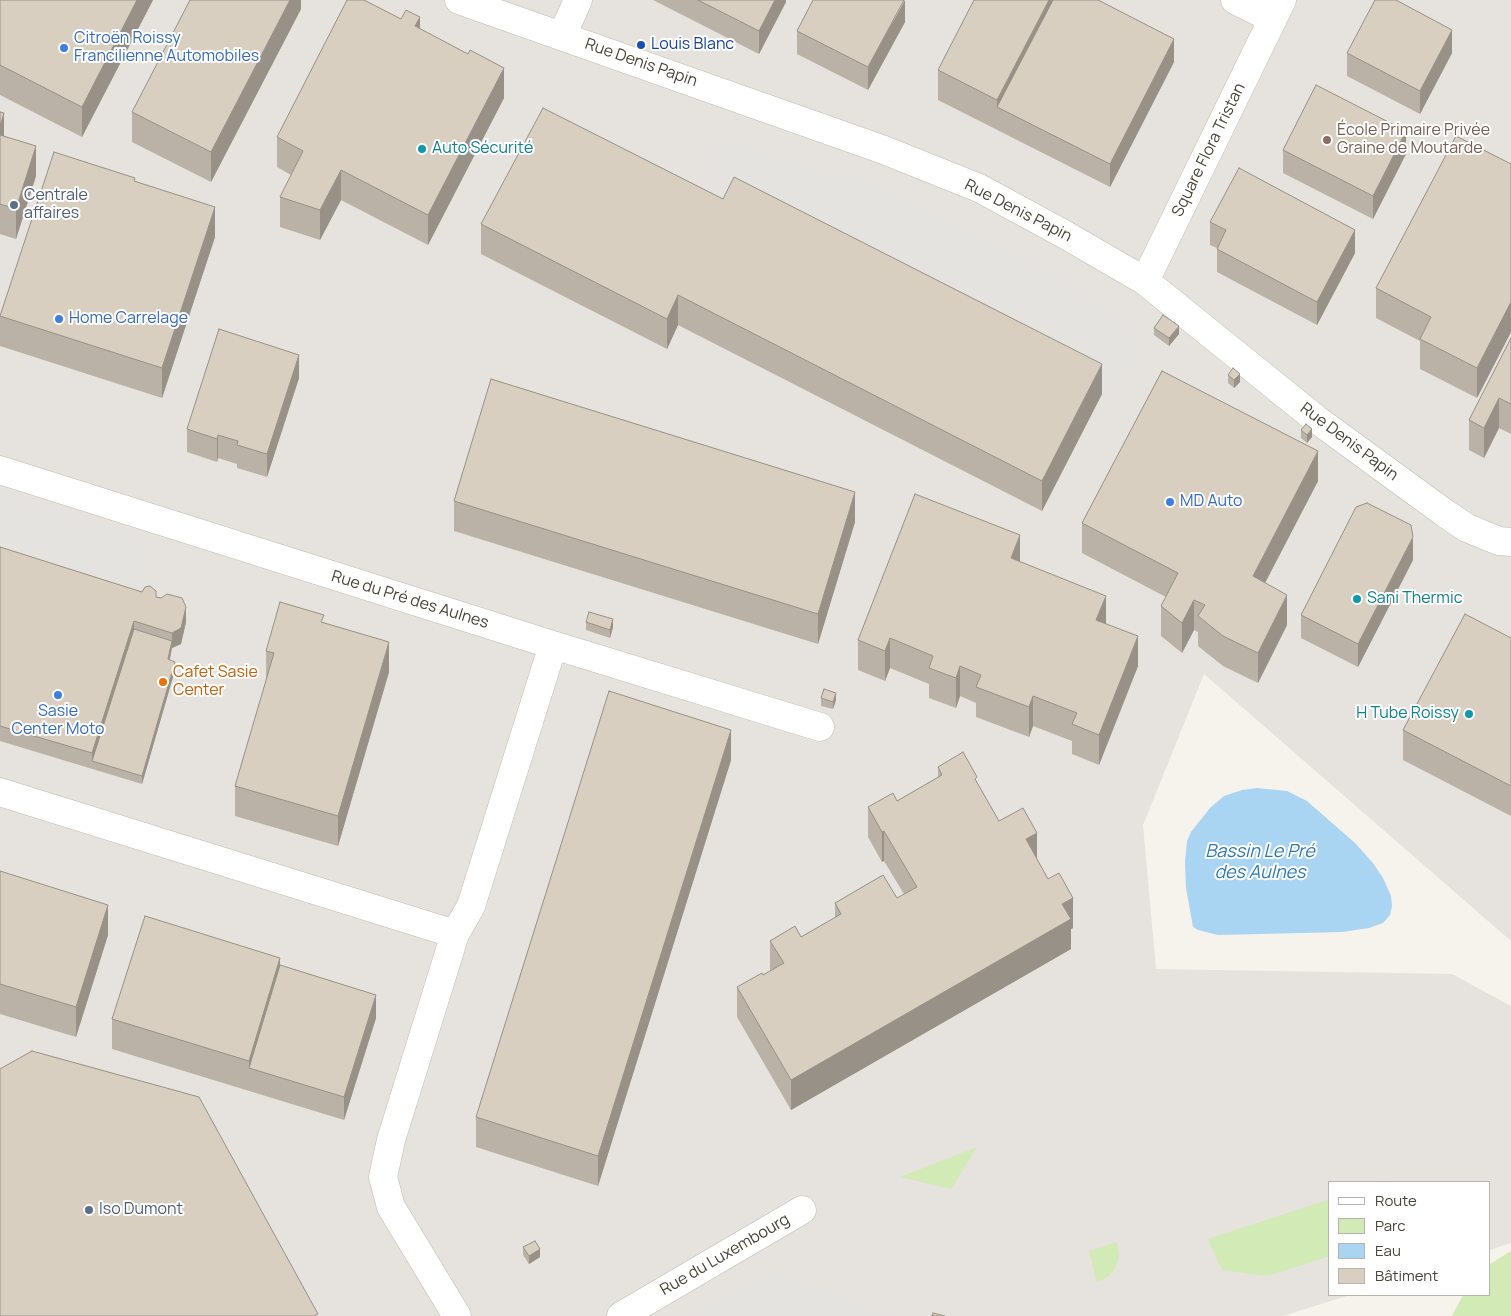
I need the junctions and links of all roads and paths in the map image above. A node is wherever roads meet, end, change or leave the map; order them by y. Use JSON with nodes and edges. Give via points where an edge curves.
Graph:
{"nodes":[{"id":1,"x":459,"y":0,"type":"edge"},
{"id":2,"x":578,"y":0,"type":"edge"},
{"id":3,"x":1235,"y":0,"type":"edge"},
{"id":4,"x":1278,"y":9,"type":"edge"},
{"id":5,"x":562,"y":36,"type":"junction"},
{"id":6,"x":1145,"y":282,"type":"junction"},
{"id":7,"x":0,"y":470,"type":"edge"},
{"id":8,"x":1511,"y":542,"type":"edge"},
{"id":9,"x":553,"y":645,"type":"junction"},
{"id":10,"x":820,"y":728,"type":"dead end"},
{"id":11,"x":0,"y":792,"type":"edge"},
{"id":12,"x":456,"y":934,"type":"junction"},
{"id":13,"x":802,"y":1210,"type":"dead end"},
{"id":14,"x":457,"y":1316,"type":"edge"},
{"id":15,"x":621,"y":1316,"type":"edge"}],
"edges":[{"from":1,"to":5,"type":"street","name":"Rue Denis Papin"},
{"from":2,"to":5,"type":"street"},
{"from":3,"to":4,"type":"street","name":"Square Flora Tristan"},
{"from":4,"to":6,"type":"street","name":"Square Flora Tristan"},
{"from":5,"to":6,"type":"street","name":"Rue Denis Papin","via":[[884,150],[979,188]]},
{"from":6,"to":8,"type":"street","name":"Rue Denis Papin","via":[[1316,419],[1446,514],[1467,528],[1499,541]]},
{"from":7,"to":9,"type":"street","name":"Rue du Pré des Aulnes"},
{"from":9,"to":10,"type":"street","name":"Rue du Pré des Aulnes"},
{"from":9,"to":12,"type":"street","via":[[471,906]]},
{"from":11,"to":12,"type":"street"},
{"from":12,"to":14,"type":"street","via":[[391,1140],[383,1177],[391,1208]]},
{"from":13,"to":15,"type":"street","name":"Rue du Luxembourg"}]}
